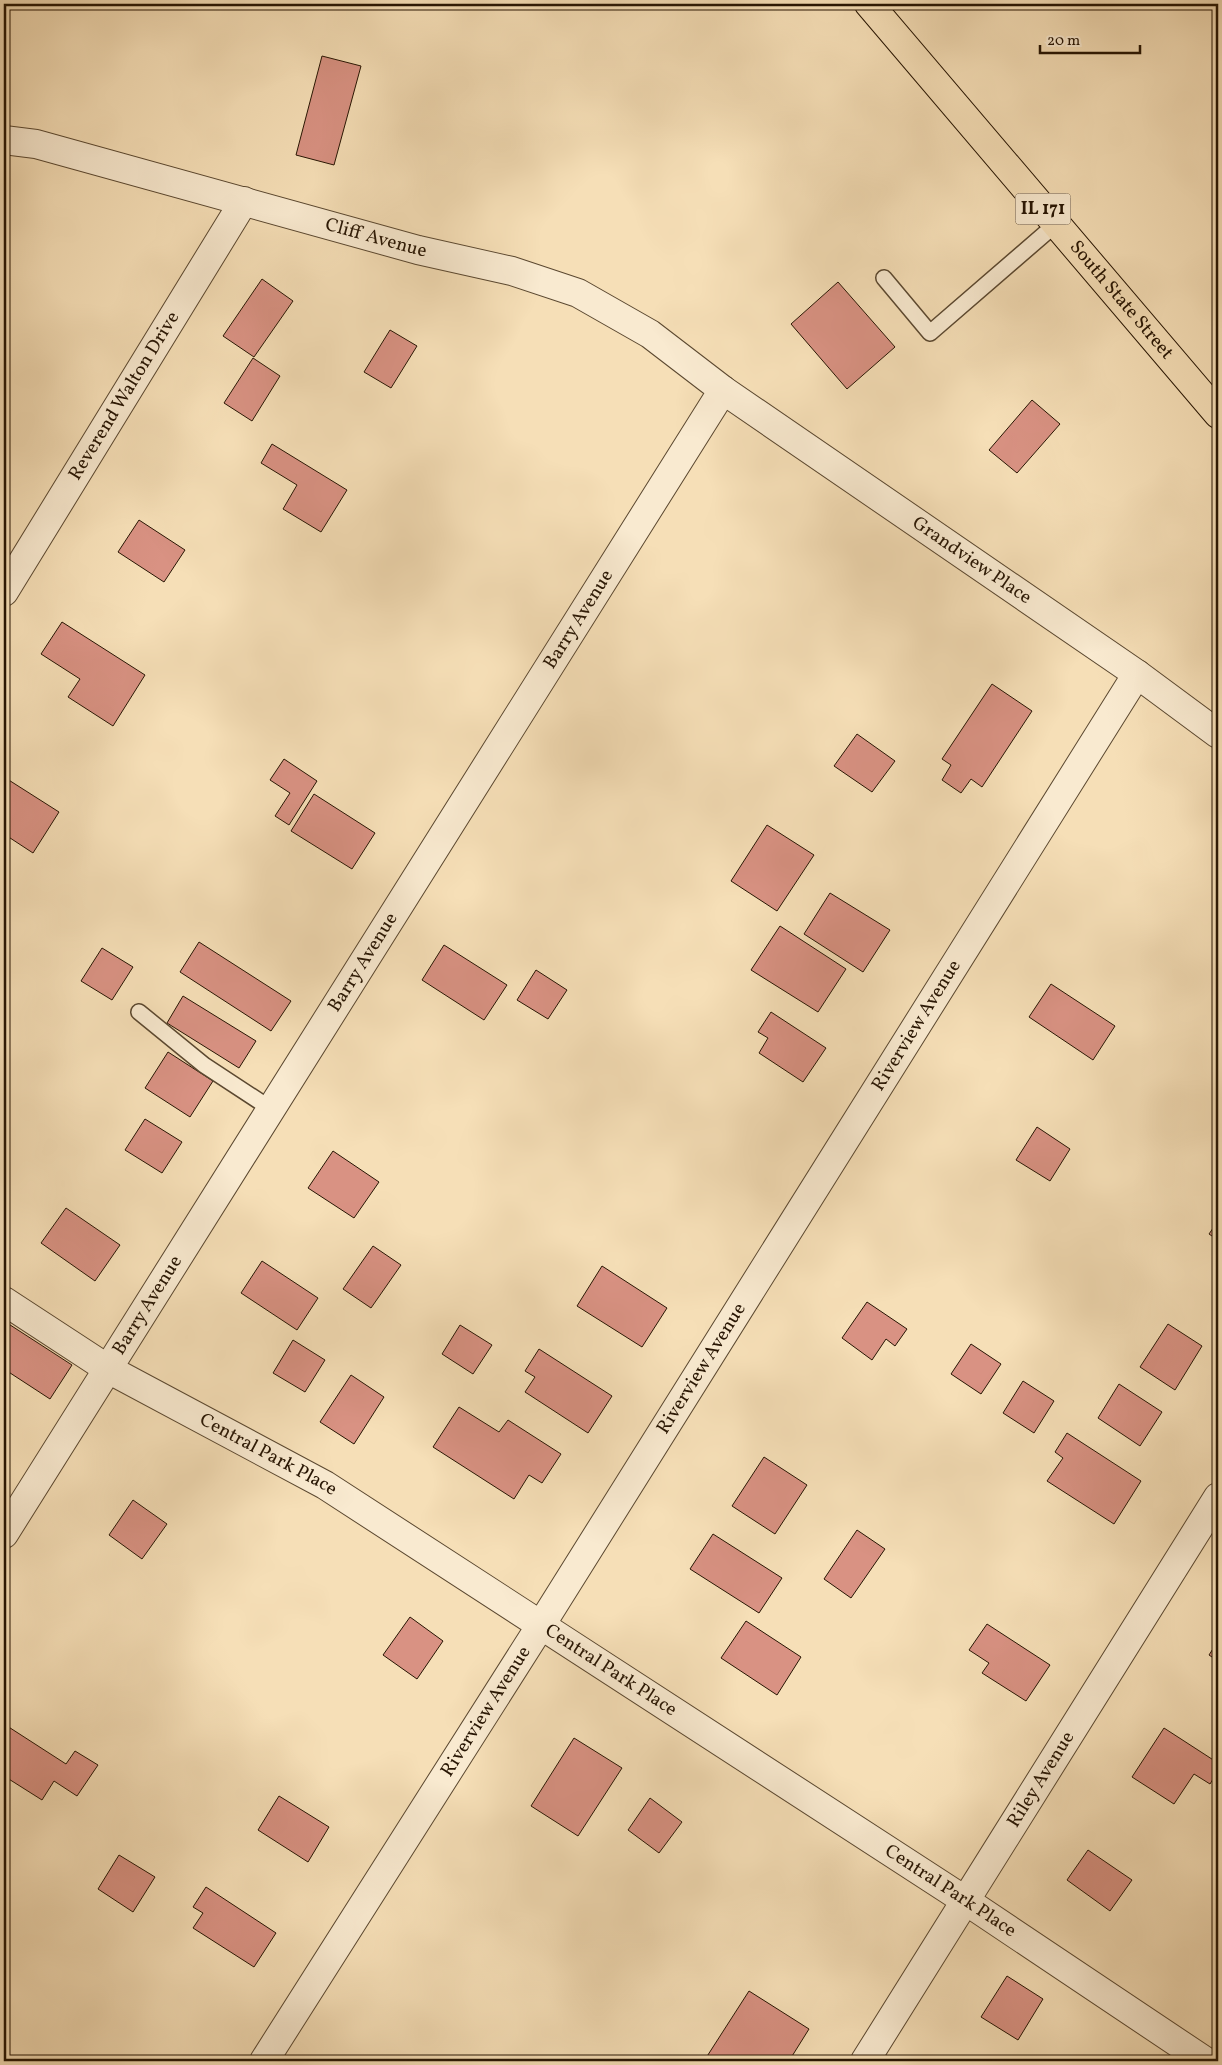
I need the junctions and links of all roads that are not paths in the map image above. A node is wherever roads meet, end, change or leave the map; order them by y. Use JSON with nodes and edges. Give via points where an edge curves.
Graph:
{"nodes":[{"id":1,"x":869,"y":4,"type":"edge"},
{"id":2,"x":4,"y":140,"type":"edge"},
{"id":3,"x":244,"y":201,"type":"junction"},
{"id":4,"x":1056,"y":224,"type":"junction"},
{"id":5,"x":884,"y":278,"type":"dead end"},
{"id":6,"x":723,"y":390,"type":"junction"},
{"id":7,"x":1218,"y":414,"type":"edge"},
{"id":8,"x":4,"y":592,"type":"edge"},
{"id":9,"x":1137,"y":674,"type":"junction"},
{"id":10,"x":1218,"y":734,"type":"edge"},
{"id":11,"x":139,"y":1012,"type":"dead end"},
{"id":12,"x":272,"y":1109,"type":"junction"},
{"id":13,"x":4,"y":1301,"type":"edge"},
{"id":14,"x":108,"y":1369,"type":"junction"},
{"id":15,"x":1218,"y":1497,"type":"edge"},
{"id":16,"x":4,"y":1534,"type":"edge"},
{"id":17,"x":541,"y":1625,"type":"junction"},
{"id":18,"x":966,"y":1901,"type":"junction"},
{"id":19,"x":264,"y":2061,"type":"edge"},
{"id":20,"x":864,"y":2061,"type":"edge"},
{"id":21,"x":1205,"y":2061,"type":"edge"}],
"edges":[{"from":1,"to":4,"type":"main road","name":"South State Street","number":"IL 171"},
{"from":2,"to":3,"type":"street","name":"Cliff Avenue","via":[[36,144]]},
{"from":3,"to":6,"type":"street","name":"Cliff Avenue","via":[[418,250],[512,271],[578,293],[650,334]]},
{"from":3,"to":8,"type":"street","name":"Reverend Walton Drive"},
{"from":4,"to":5,"type":"lane","via":[[930,333]]},
{"from":4,"to":7,"type":"main road","name":"South State Street","number":"IL 171"},
{"from":6,"to":9,"type":"street","name":"Grandview Place"},
{"from":6,"to":12,"type":"street","name":"Barry Avenue"},
{"from":9,"to":10,"type":"street","name":"Grandview Place"},
{"from":9,"to":17,"type":"street","name":"Riverview Avenue"},
{"from":11,"to":12,"type":"lane","via":[[204,1066]]},
{"from":12,"to":14,"type":"street","name":"Barry Avenue"},
{"from":13,"to":14,"type":"street","name":"Central Park Place"},
{"from":14,"to":16,"type":"street","name":"Barry Avenue"},
{"from":14,"to":17,"type":"street","name":"Central Park Place","via":[[325,1485]]},
{"from":15,"to":18,"type":"street","name":"Riley Avenue"},
{"from":17,"to":18,"type":"street","name":"Central Park Place"},
{"from":17,"to":19,"type":"street","name":"Riverview Avenue"},
{"from":18,"to":20,"type":"street","name":"Riley Avenue"},
{"from":18,"to":21,"type":"street","name":"Central Park Place"}]}
